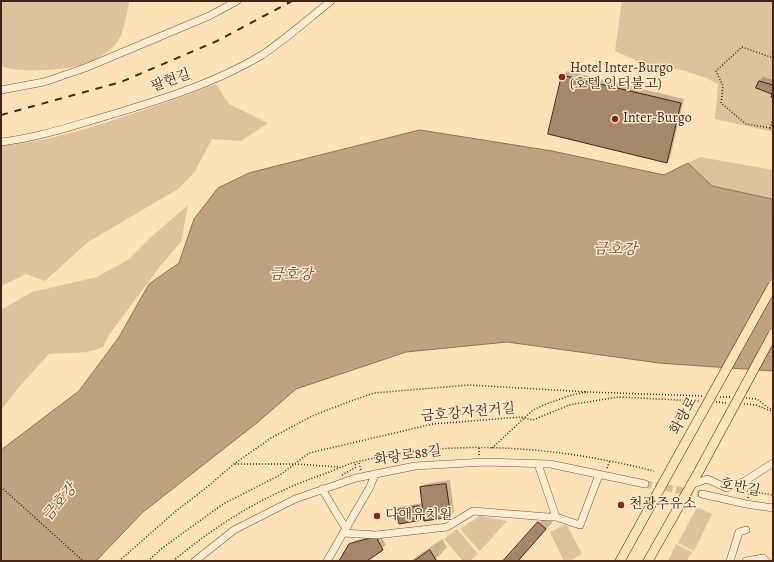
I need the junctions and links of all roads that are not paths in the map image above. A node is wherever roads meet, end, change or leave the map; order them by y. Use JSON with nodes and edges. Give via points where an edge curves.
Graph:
{"nodes":[{"id":1,"x":237,"y":1,"type":"edge"},
{"id":2,"x":331,"y":1,"type":"edge"},
{"id":3,"x":1,"y":90,"type":"edge"},
{"id":4,"x":1,"y":142,"type":"edge"},
{"id":5,"x":773,"y":285,"type":"edge"},
{"id":6,"x":773,"y":334,"type":"edge"},
{"id":7,"x":773,"y":463,"type":"edge"},
{"id":8,"x":538,"y":464,"type":"junction"},
{"id":9,"x":375,"y":474,"type":"junction"},
{"id":10,"x":602,"y":475,"type":"junction"},
{"id":11,"x":645,"y":484,"type":"tunnel mouth"},
{"id":12,"x":690,"y":485,"type":"junction"},
{"id":13,"x":322,"y":489,"type":"junction"},
{"id":14,"x":702,"y":494,"type":"tunnel mouth"},
{"id":15,"x":773,"y":508,"type":"edge"},
{"id":16,"x":556,"y":517,"type":"junction"},
{"id":17,"x":746,"y":530,"type":"dead end"},
{"id":18,"x":345,"y":531,"type":"junction"},
{"id":19,"x":195,"y":561,"type":"edge"},
{"id":20,"x":327,"y":561,"type":"edge"},
{"id":21,"x":620,"y":561,"type":"edge"},
{"id":22,"x":648,"y":561,"type":"edge"},
{"id":23,"x":730,"y":561,"type":"edge"},
{"id":24,"x":746,"y":561,"type":"edge"},
{"id":25,"x":766,"y":561,"type":"edge"}],
"edges":[{"from":1,"to":3,"type":"street","via":[[209,16],[85,68],[44,82]]},
{"from":2,"to":4,"type":"street","name":"팔현길","via":[[262,55],[212,79],[157,100],[44,135]]},
{"from":5,"to":21,"type":"main road","name":"화랑로","bridge":true},
{"from":6,"to":12,"type":"main road","bridge":true},
{"from":7,"to":12,"type":"street","via":[[745,481],[727,488],[707,479]]},
{"from":8,"to":9,"type":"street","name":"화랑로88길","via":[[485,462],[415,466]]},
{"from":8,"to":10,"type":"street","name":"화랑로88길","via":[[550,464]]},
{"from":8,"to":16,"type":"street"},
{"from":9,"to":13,"type":"street","name":"화랑로88길"},
{"from":9,"to":18,"type":"street"},
{"from":10,"to":11,"type":"street","name":"화랑로88길"},
{"from":10,"to":16,"type":"street","via":[[580,525]]},
{"from":12,"to":22,"type":"main road"},
{"from":13,"to":18,"type":"street"},
{"from":13,"to":19,"type":"street","name":"화랑로88길","via":[[295,499],[234,530]]},
{"from":14,"to":15,"type":"street","name":"호반길"},
{"from":16,"to":18,"type":"street","via":[[473,511],[447,527],[376,535]]},
{"from":17,"to":23,"type":"street","via":[[740,532]]},
{"from":18,"to":20,"type":"street"},
{"from":24,"to":25,"type":"street","via":[[763,558]]}]}
